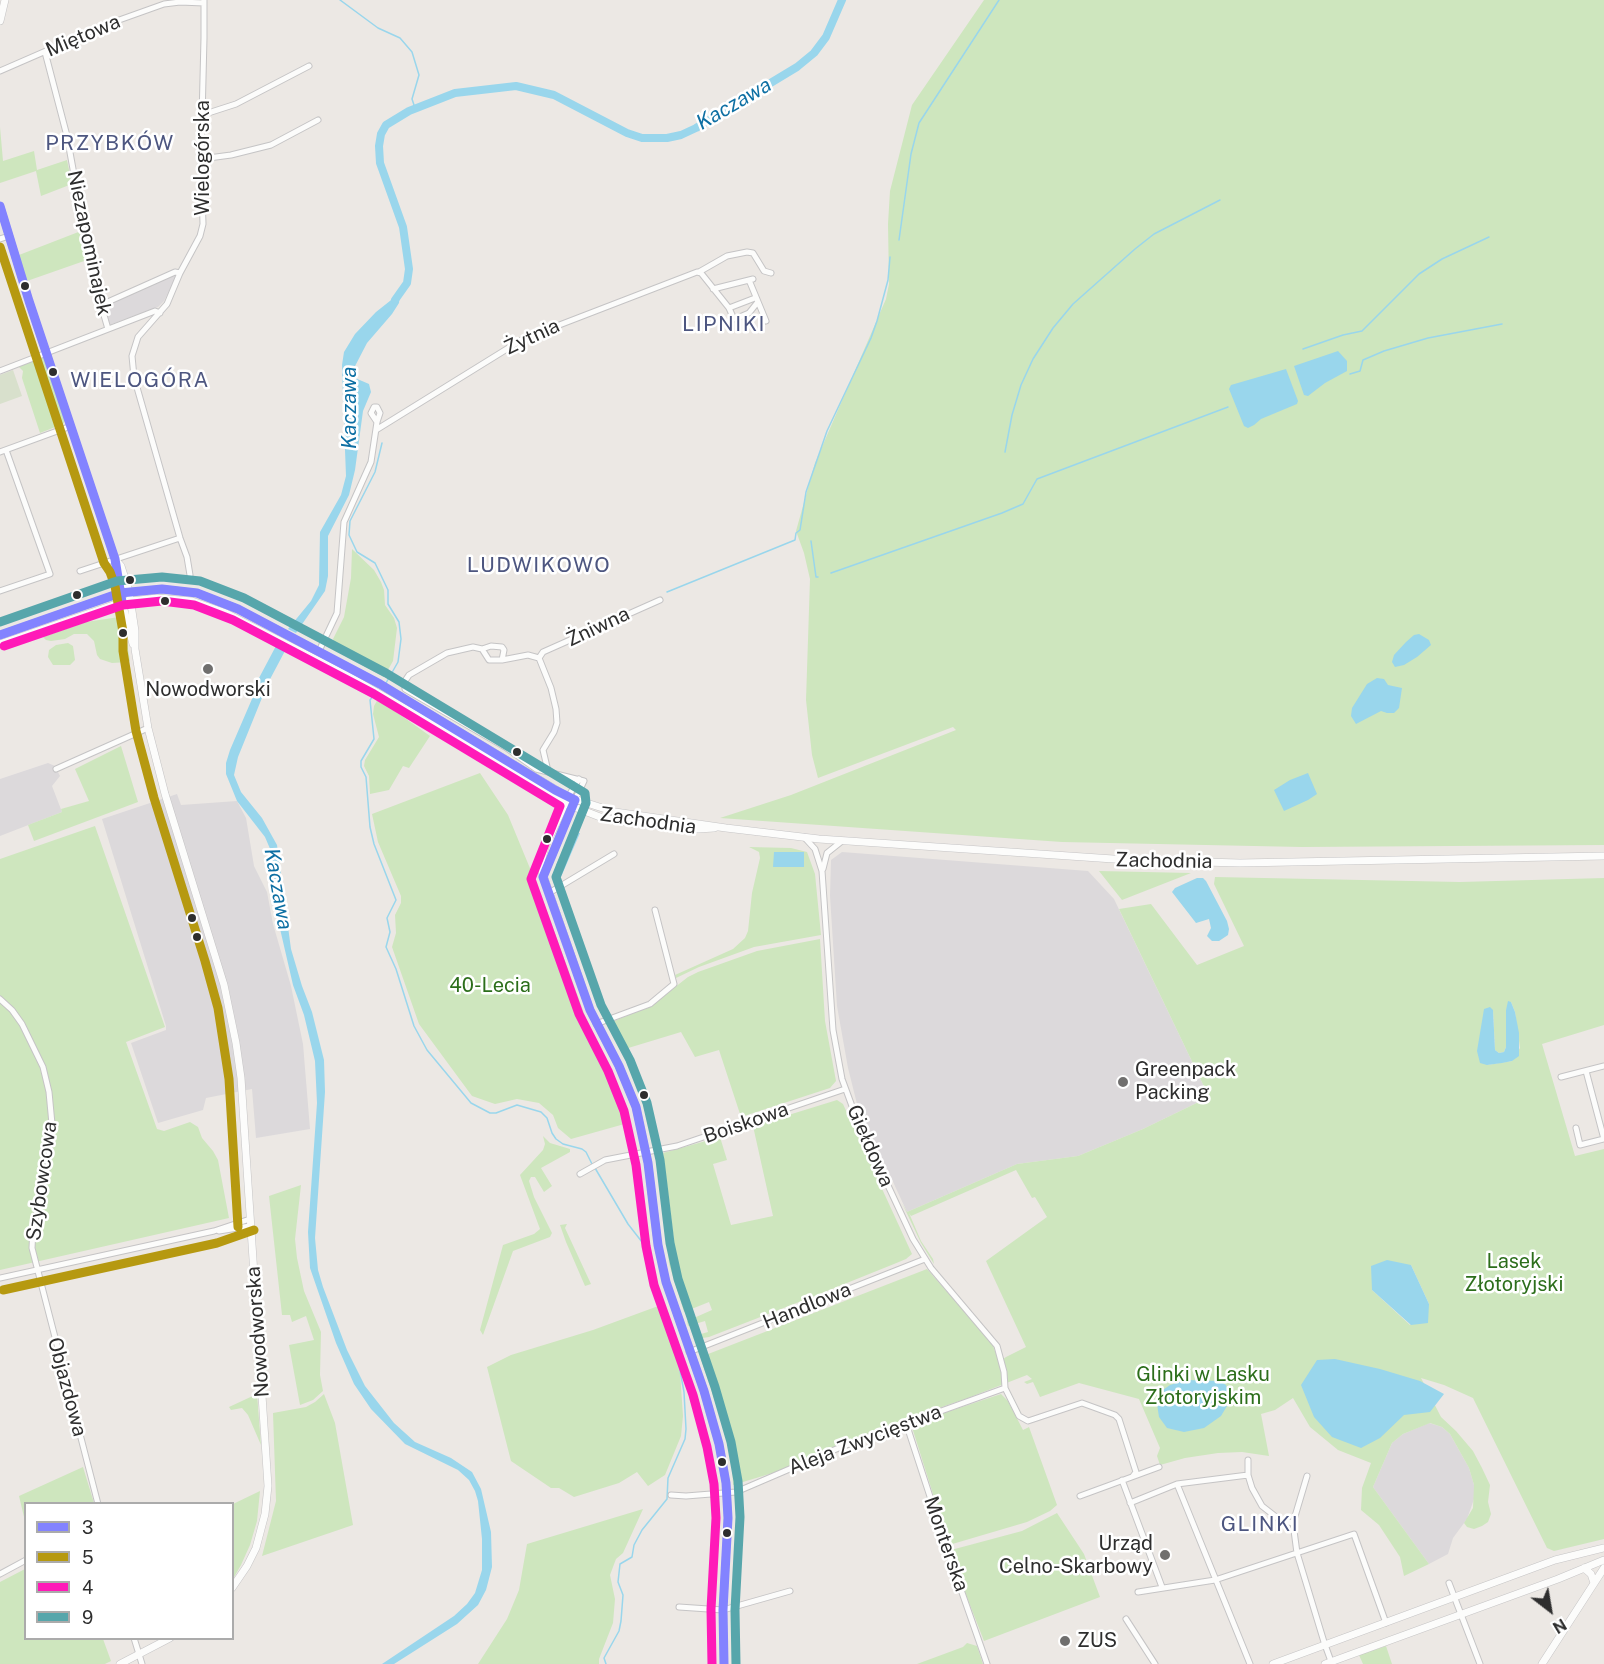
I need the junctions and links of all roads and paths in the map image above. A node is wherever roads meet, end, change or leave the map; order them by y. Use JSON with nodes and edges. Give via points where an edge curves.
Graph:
{"nodes":[{"id":1,"x":5,"y":0,"type":"edge"},
{"id":2,"x":204,"y":2,"type":"edge"},
{"id":3,"x":0,"y":21,"type":"edge"},
{"id":4,"x":45,"y":52,"type":"junction"},
{"id":5,"x":309,"y":66,"type":"dead end"},
{"id":6,"x":0,"y":71,"type":"edge"},
{"id":7,"x":202,"y":115,"type":"junction"},
{"id":8,"x":318,"y":120,"type":"dead end"},
{"id":9,"x":201,"y":159,"type":"junction"},
{"id":10,"x":0,"y":206,"type":"edge"},
{"id":11,"x":9,"y":236,"type":"junction"},
{"id":12,"x":0,"y":239,"type":"edge"},
{"id":13,"x":700,"y":272,"type":"junction"},
{"id":14,"x":180,"y":273,"type":"junction"},
{"id":15,"x":771,"y":273,"type":"dead end"},
{"id":16,"x":713,"y":289,"type":"junction"},
{"id":17,"x":756,"y":300,"type":"junction"},
{"id":18,"x":101,"y":304,"type":"junction"},
{"id":19,"x":729,"y":308,"type":"junction"},
{"id":20,"x":160,"y":313,"type":"junction"},
{"id":21,"x":766,"y":321,"type":"dead end"},
{"id":22,"x":108,"y":329,"type":"junction"},
{"id":23,"x":47,"y":353,"type":"junction"},
{"id":24,"x":0,"y":371,"type":"edge"},
{"id":25,"x":376,"y":422,"type":"dead end"},
{"id":26,"x":71,"y":426,"type":"junction"},
{"id":27,"x":376,"y":430,"type":"junction"},
{"id":28,"x":3,"y":451,"type":"edge"},
{"id":29,"x":180,"y":538,"type":"junction"},
{"id":30,"x":115,"y":559,"type":"junction"},
{"id":31,"x":80,"y":571,"type":"dead end"},
{"id":32,"x":190,"y":575,"type":"dead end"},
{"id":33,"x":0,"y":591,"type":"edge"},
{"id":34,"x":129,"y":591,"type":"junction"},
{"id":35,"x":120,"y":593,"type":"junction"},
{"id":36,"x":130,"y":600,"type":"junction"},
{"id":37,"x":660,"y":600,"type":"dead end"},
{"id":38,"x":122,"y":602,"type":"junction"},
{"id":39,"x":275,"y":632,"type":"junction"},
{"id":40,"x":0,"y":635,"type":"edge"},
{"id":41,"x":0,"y":644,"type":"edge"},
{"id":42,"x":135,"y":649,"type":"junction"},
{"id":43,"x":483,"y":649,"type":"junction"},
{"id":44,"x":318,"y":651,"type":"junction"},
{"id":45,"x":539,"y":658,"type":"junction"},
{"id":46,"x":502,"y":660,"type":"junction"},
{"id":47,"x":385,"y":691,"type":"junction"},
{"id":48,"x":148,"y":728,"type":"junction"},
{"id":49,"x":56,"y":769,"type":"dead end"},
{"id":50,"x":548,"y":771,"type":"junction"},
{"id":51,"x":570,"y":801,"type":"junction"},
{"id":52,"x":804,"y":837,"type":"junction"},
{"id":53,"x":843,"y":840,"type":"junction"},
{"id":54,"x":614,"y":854,"type":"dead end"},
{"id":55,"x":1604,"y":856,"type":"edge"},
{"id":56,"x":822,"y":871,"type":"junction"},
{"id":57,"x":549,"y":893,"type":"junction"},
{"id":58,"x":655,"y":910,"type":"dead end"},
{"id":59,"x":0,"y":999,"type":"edge"},
{"id":60,"x":596,"y":1024,"type":"junction"},
{"id":61,"x":1604,"y":1066,"type":"edge"},
{"id":62,"x":1586,"y":1071,"type":"junction"},
{"id":63,"x":1561,"y":1077,"type":"dead end"},
{"id":64,"x":845,"y":1089,"type":"junction"},
{"id":65,"x":1575,"y":1128,"type":"dead end"},
{"id":66,"x":1604,"y":1139,"type":"edge"},
{"id":67,"x":646,"y":1153,"type":"junction"},
{"id":68,"x":580,"y":1174,"type":"dead end"},
{"id":69,"x":250,"y":1223,"type":"junction"},
{"id":70,"x":925,"y":1259,"type":"junction"},
{"id":71,"x":36,"y":1270,"type":"junction"},
{"id":72,"x":0,"y":1278,"type":"edge"},
{"id":73,"x":689,"y":1352,"type":"junction"},
{"id":74,"x":1005,"y":1388,"type":"junction"},
{"id":75,"x":906,"y":1423,"type":"junction"},
{"id":76,"x":1248,"y":1460,"type":"dead end"},
{"id":77,"x":1159,"y":1467,"type":"dead end"},
{"id":78,"x":1248,"y":1474,"type":"junction"},
{"id":79,"x":1133,"y":1476,"type":"junction"},
{"id":80,"x":1307,"y":1476,"type":"dead end"},
{"id":81,"x":1122,"y":1480,"type":"junction"},
{"id":82,"x":1177,"y":1484,"type":"junction"},
{"id":83,"x":727,"y":1493,"type":"junction"},
{"id":84,"x":671,"y":1494,"type":"dead end"},
{"id":85,"x":1080,"y":1496,"type":"dead end"},
{"id":86,"x":98,"y":1502,"type":"edge"},
{"id":87,"x":1130,"y":1503,"type":"junction"},
{"id":88,"x":1293,"y":1524,"type":"junction"},
{"id":89,"x":1604,"y":1548,"type":"edge"},
{"id":90,"x":1297,"y":1553,"type":"junction"},
{"id":91,"x":1604,"y":1560,"type":"edge"},
{"id":92,"x":24,"y":1561,"type":"edge"},
{"id":93,"x":1584,"y":1568,"type":"junction"},
{"id":94,"x":1604,"y":1568,"type":"edge"},
{"id":95,"x":0,"y":1574,"type":"edge"},
{"id":96,"x":1215,"y":1580,"type":"junction"},
{"id":97,"x":1449,"y":1583,"type":"dead end"},
{"id":98,"x":1594,"y":1583,"type":"junction"},
{"id":99,"x":234,"y":1585,"type":"edge"},
{"id":100,"x":1162,"y":1587,"type":"junction"},
{"id":101,"x":790,"y":1591,"type":"dead end"},
{"id":102,"x":1138,"y":1592,"type":"dead end"},
{"id":103,"x":1454,"y":1597,"type":"junction"},
{"id":104,"x":679,"y":1607,"type":"dead end"},
{"id":105,"x":723,"y":1610,"type":"junction"},
{"id":106,"x":1461,"y":1614,"type":"junction"},
{"id":107,"x":1126,"y":1619,"type":"dead end"},
{"id":108,"x":1386,"y":1623,"type":"junction"},
{"id":109,"x":134,"y":1640,"type":"edge"},
{"id":110,"x":166,"y":1640,"type":"edge"},
{"id":111,"x":1325,"y":1645,"type":"junction"},
{"id":112,"x":138,"y":1654,"type":"junction"},
{"id":113,"x":1330,"y":1663,"type":"edge"},
{"id":114,"x":120,"y":1664,"type":"edge"},
{"id":115,"x":142,"y":1664,"type":"edge"},
{"id":116,"x":724,"y":1664,"type":"edge"},
{"id":117,"x":987,"y":1664,"type":"edge"},
{"id":118,"x":1155,"y":1664,"type":"edge"},
{"id":119,"x":1250,"y":1664,"type":"edge"},
{"id":120,"x":1273,"y":1664,"type":"edge"},
{"id":121,"x":1480,"y":1664,"type":"edge"},
{"id":122,"x":1542,"y":1664,"type":"edge"}],
"edges":[{"from":1,"to":3,"type":"street"},
{"from":2,"to":4,"type":"street","name":"Miętowa","via":[[164,4]]},
{"from":2,"to":7,"type":"street","name":"Wielogórska"},
{"from":4,"to":6,"type":"street","name":"Miętowa"},
{"from":4,"to":18,"type":"street","name":"Niezapominajek","via":[[67,136],[74,188]]},
{"from":5,"to":7,"type":"street","via":[[236,104]]},
{"from":7,"to":9,"type":"street","name":"Wielogórska"},
{"from":8,"to":9,"type":"street","via":[[271,145]]},
{"from":9,"to":14,"type":"street","name":"Wielogórska","via":[[203,224]]},
{"from":10,"to":11,"type":"street","name":"Nowodworska"},
{"from":11,"to":12,"type":"street"},
{"from":11,"to":23,"type":"street","name":"Nowodworska"},
{"from":13,"to":15,"type":"street","name":"Żytnia","via":[[727,256],[747,252],[756,255],[764,271]]},
{"from":13,"to":16,"type":"street"},
{"from":13,"to":27,"type":"street","name":"Żytnia","via":[[523,339]]},
{"from":14,"to":18,"type":"street"},
{"from":14,"to":20,"type":"street","name":"Wielogórska"},
{"from":16,"to":17,"type":"street","via":[[751,279]]},
{"from":16,"to":19,"type":"street"},
{"from":17,"to":19,"type":"street"},
{"from":17,"to":19,"type":"street","via":[[749,313],[735,319]]},
{"from":17,"to":21,"type":"street"},
{"from":18,"to":22,"type":"street","name":"Niezapominajek"},
{"from":20,"to":22,"type":"street","via":[[155,311]]},
{"from":20,"to":29,"type":"street","name":"Wielogórska","via":[[138,337],[132,366]]},
{"from":22,"to":23,"type":"street"},
{"from":23,"to":24,"type":"street"},
{"from":23,"to":26,"type":"street","name":"Nowodworska"},
{"from":25,"to":27,"type":"street"},
{"from":26,"to":28,"type":"street"},
{"from":26,"to":30,"type":"street","name":"Nowodworska"},
{"from":27,"to":44,"type":"street","via":[[371,462],[344,522],[337,613]]},
{"from":28,"to":33,"type":"street","via":[[50,574]]},
{"from":29,"to":30,"type":"street"},
{"from":29,"to":32,"type":"street","name":"Wielogórska"},
{"from":30,"to":31,"type":"street"},
{"from":30,"to":34,"type":"street","name":"Nowodworska"},
{"from":30,"to":35,"type":"street","name":"Nowodworska"},
{"from":34,"to":35,"type":"street"},
{"from":34,"to":36,"type":"street","name":"Nowodworska"},
{"from":34,"to":39,"type":"street","via":[[197,593],[228,604]]},
{"from":35,"to":38,"type":"street","name":"Nowodworska"},
{"from":35,"to":40,"type":"street"},
{"from":36,"to":38,"type":"street"},
{"from":36,"to":39,"type":"street","via":[[192,601]]},
{"from":36,"to":42,"type":"street","name":"Nowodworska"},
{"from":37,"to":45,"type":"street","name":"Żniwna","via":[[543,652]]},
{"from":38,"to":41,"type":"street"},
{"from":38,"to":42,"type":"street","name":"Nowodworska"},
{"from":39,"to":44,"type":"street"},
{"from":39,"to":47,"type":"street","via":[[298,650],[373,690]]},
{"from":42,"to":48,"type":"street","name":"Nowodworska"},
{"from":43,"to":46,"type":"street","via":[[489,660]]},
{"from":43,"to":46,"type":"street","via":[[502,647]]},
{"from":43,"to":50,"type":"street","via":[[447,653],[410,675],[405,689],[529,765]]},
{"from":44,"to":47,"type":"street","via":[[380,684]]},
{"from":45,"to":46,"type":"street","via":[[528,655]]},
{"from":45,"to":50,"type":"street","via":[[556,702],[557,723],[543,750]]},
{"from":47,"to":51,"type":"street","name":"Zachodnia"},
{"from":48,"to":49,"type":"street"},
{"from":48,"to":69,"type":"street","name":"Nowodworska","via":[[230,1006],[242,1089]]},
{"from":50,"to":51,"type":"street","via":[[581,780]]},
{"from":51,"to":52,"type":"street","name":"Zachodnia","via":[[615,812]]},
{"from":51,"to":57,"type":"street","via":[[543,877]]},
{"from":52,"to":53,"type":"street","name":"Zachodnia"},
{"from":52,"to":56,"type":"street","name":"Giełdowa","via":[[815,849]]},
{"from":53,"to":55,"type":"street","name":"Zachodnia","via":[[1139,861],[1240,863]]},
{"from":53,"to":56,"type":"street","via":[[827,853]]},
{"from":54,"to":57,"type":"street"},
{"from":56,"to":64,"type":"street","name":"Giełdowa","via":[[833,1029]]},
{"from":57,"to":60,"type":"street"},
{"from":58,"to":60,"type":"street","via":[[674,984],[650,1004]]},
{"from":59,"to":71,"type":"street","name":"Szybowcowa","via":[[18,1016],[28,1034],[43,1067],[51,1103],[46,1175],[32,1236]]},
{"from":60,"to":67,"type":"street","via":[[628,1086]]},
{"from":61,"to":62,"type":"street"},
{"from":62,"to":63,"type":"street"},
{"from":62,"to":66,"type":"street"},
{"from":64,"to":67,"type":"street","name":"Boiskowa"},
{"from":64,"to":70,"type":"street","name":"Giełdowa"},
{"from":65,"to":66,"type":"street","via":[[1580,1144]]},
{"from":67,"to":68,"type":"street","name":"Boiskowa","via":[[613,1158]]},
{"from":67,"to":73,"type":"street","via":[[662,1263]]},
{"from":69,"to":71,"type":"street"},
{"from":69,"to":99,"type":"street","name":"Nowodworska","via":[[268,1486],[263,1524],[251,1558]]},
{"from":70,"to":73,"type":"street","name":"Handlowa"},
{"from":70,"to":74,"type":"street","name":"Giełdowa","via":[[993,1339]]},
{"from":71,"to":72,"type":"street"},
{"from":71,"to":86,"type":"street","name":"Objazdowa"},
{"from":73,"to":83,"type":"street","via":[[717,1438]]},
{"from":74,"to":75,"type":"street","name":"Aleja Zwycięstwa"},
{"from":74,"to":79,"type":"street","name":"Giełdowa","via":[[1019,1416],[1028,1421],[1082,1403],[1115,1415],[1136,1472]]},
{"from":75,"to":83,"type":"street","name":"Aleja Zwycięstwa"},
{"from":75,"to":117,"type":"street","name":"Monterska"},
{"from":76,"to":78,"type":"street"},
{"from":77,"to":79,"type":"street"},
{"from":78,"to":82,"type":"street"},
{"from":78,"to":88,"type":"street","via":[[1262,1506],[1280,1520]]},
{"from":79,"to":81,"type":"street"},
{"from":80,"to":88,"type":"street"},
{"from":81,"to":85,"type":"street"},
{"from":81,"to":87,"type":"street"},
{"from":82,"to":87,"type":"street"},
{"from":82,"to":96,"type":"street"},
{"from":83,"to":84,"type":"street","name":"Aleja Zwycięstwa"},
{"from":83,"to":105,"type":"street"},
{"from":87,"to":100,"type":"street"},
{"from":88,"to":90,"type":"street"},
{"from":89,"to":103,"type":"street","via":[[1565,1556]]},
{"from":90,"to":96,"type":"street"},
{"from":90,"to":108,"type":"street","via":[[1354,1534]]},
{"from":90,"to":111,"type":"street"},
{"from":91,"to":93,"type":"street"},
{"from":92,"to":95,"type":"street"},
{"from":93,"to":98,"type":"street"},
{"from":93,"to":106,"type":"street"},
{"from":94,"to":98,"type":"street"},
{"from":96,"to":100,"type":"street"},
{"from":96,"to":119,"type":"street"},
{"from":97,"to":103,"type":"street"},
{"from":98,"to":122,"type":"street"},
{"from":100,"to":102,"type":"street"},
{"from":101,"to":105,"type":"street"},
{"from":103,"to":106,"type":"street"},
{"from":103,"to":108,"type":"street"},
{"from":104,"to":105,"type":"street"},
{"from":105,"to":116,"type":"street"},
{"from":106,"to":113,"type":"street"},
{"from":106,"to":121,"type":"street"},
{"from":107,"to":118,"type":"street"},
{"from":108,"to":111,"type":"street"},
{"from":109,"to":112,"type":"street"},
{"from":110,"to":112,"type":"street"},
{"from":111,"to":113,"type":"street"},
{"from":111,"to":120,"type":"street"},
{"from":112,"to":114,"type":"street"},
{"from":112,"to":115,"type":"street"}]}
